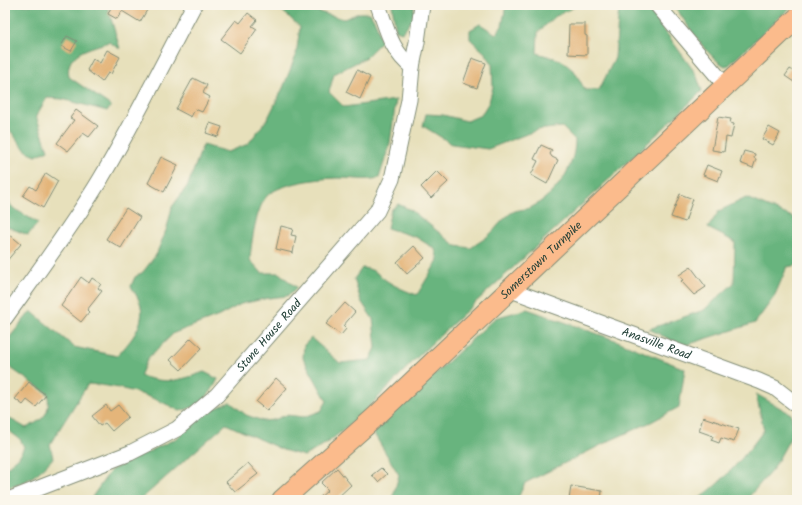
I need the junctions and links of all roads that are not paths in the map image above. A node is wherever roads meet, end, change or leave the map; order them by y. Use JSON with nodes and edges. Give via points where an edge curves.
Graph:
{"nodes":[{"id":1,"x":194,"y":5,"type":"edge"},
{"id":2,"x":378,"y":5,"type":"edge"},
{"id":3,"x":422,"y":5,"type":"edge"},
{"id":4,"x":657,"y":5,"type":"edge"},
{"id":5,"x":797,"y":18,"type":"edge"},
{"id":6,"x":412,"y":66,"type":"junction"},
{"id":7,"x":725,"y":85,"type":"junction"},
{"id":8,"x":511,"y":290,"type":"junction"},
{"id":9,"x":5,"y":318,"type":"edge"},
{"id":10,"x":797,"y":405,"type":"edge"},
{"id":11,"x":8,"y":500,"type":"edge"},
{"id":12,"x":282,"y":500,"type":"edge"}],
"edges":[{"from":1,"to":9,"type":"street","via":[[100,181]]},
{"from":2,"to":6,"type":"street","via":[[392,45],[401,59]]},
{"from":3,"to":6,"type":"street","name":"Stone House Road"},
{"from":4,"to":7,"type":"street"},
{"from":5,"to":7,"type":"main road","name":"Somerstown Turnpike"},
{"from":6,"to":11,"type":"street","name":"Stone House Road","via":[[409,100],[392,179],[377,211],[217,395],[177,430],[96,467]]},
{"from":7,"to":8,"type":"main road","name":"Somerstown Turnpike"},
{"from":8,"to":10,"type":"street","name":"Anasville Road","via":[[759,381],[775,388]]},
{"from":8,"to":12,"type":"main road","name":"Somerstown Turnpike"}]}
